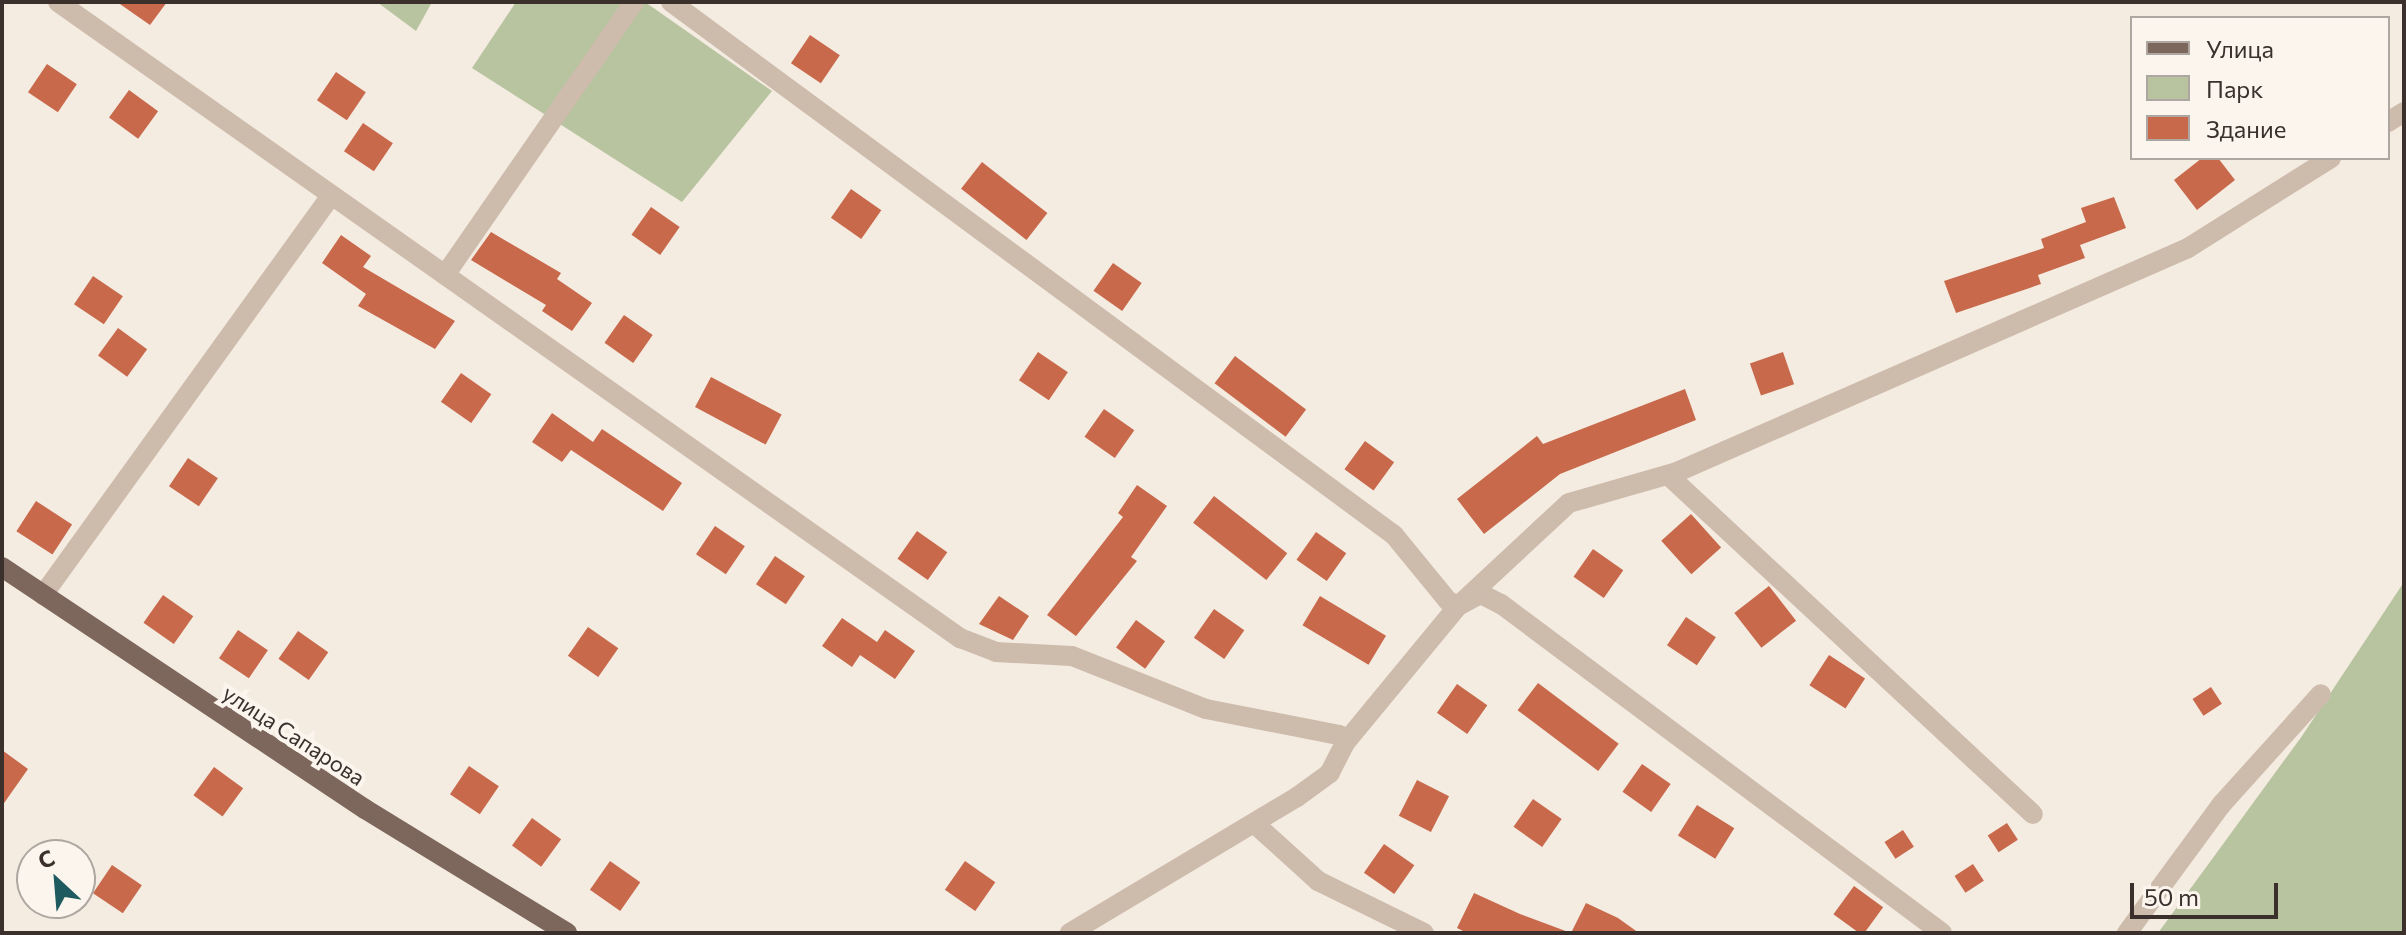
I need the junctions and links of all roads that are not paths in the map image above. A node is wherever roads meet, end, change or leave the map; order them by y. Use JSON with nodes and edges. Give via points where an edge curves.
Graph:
{"nodes":[{"id":1,"x":58,"y":2,"type":"edge"},
{"id":2,"x":634,"y":2,"type":"edge"},
{"id":3,"x":671,"y":2,"type":"edge"},
{"id":4,"x":2328,"y":160,"type":"edge"},
{"id":5,"x":331,"y":195,"type":"junction"},
{"id":6,"x":445,"y":275,"type":"junction"},
{"id":7,"x":1668,"y":475,"type":"junction"},
{"id":8,"x":2,"y":567,"type":"edge"},
{"id":9,"x":43,"y":595,"type":"junction"},
{"id":10,"x":1458,"y":606,"type":"junction"},
{"id":11,"x":2321,"y":694,"type":"dead end"},
{"id":12,"x":1345,"y":743,"type":"junction"},
{"id":13,"x":2033,"y":814,"type":"dead end"},
{"id":14,"x":1255,"y":824,"type":"junction"},
{"id":15,"x":567,"y":933,"type":"edge"},
{"id":16,"x":1070,"y":933,"type":"edge"},
{"id":17,"x":1424,"y":933,"type":"edge"},
{"id":18,"x":1942,"y":933,"type":"edge"},
{"id":19,"x":2127,"y":933,"type":"edge"}],
"edges":[{"from":1,"to":5,"type":"street"},
{"from":2,"to":6,"type":"street"},
{"from":3,"to":10,"type":"street","via":[[1394,535]]},
{"from":4,"to":7,"type":"street","via":[[2188,248]]},
{"from":5,"to":6,"type":"street"},
{"from":5,"to":9,"type":"street"},
{"from":6,"to":12,"type":"street","via":[[960,638],[996,652],[1072,656],[1206,709],[1339,735]]},
{"from":7,"to":10,"type":"street","via":[[1569,503]]},
{"from":7,"to":13,"type":"street"},
{"from":8,"to":9,"type":"main road","name":"улица Сапарова"},
{"from":9,"to":15,"type":"main road","name":"улица Сапарова","via":[[365,809]]},
{"from":10,"to":12,"type":"street"},
{"from":10,"to":18,"type":"street","via":[[1481,594],[1501,604]]},
{"from":11,"to":19,"type":"street","via":[[2221,805]]},
{"from":12,"to":14,"type":"street","via":[[1330,773]]},
{"from":14,"to":16,"type":"street","via":[[1154,877]]},
{"from":14,"to":17,"type":"street","via":[[1318,881]]}]}
